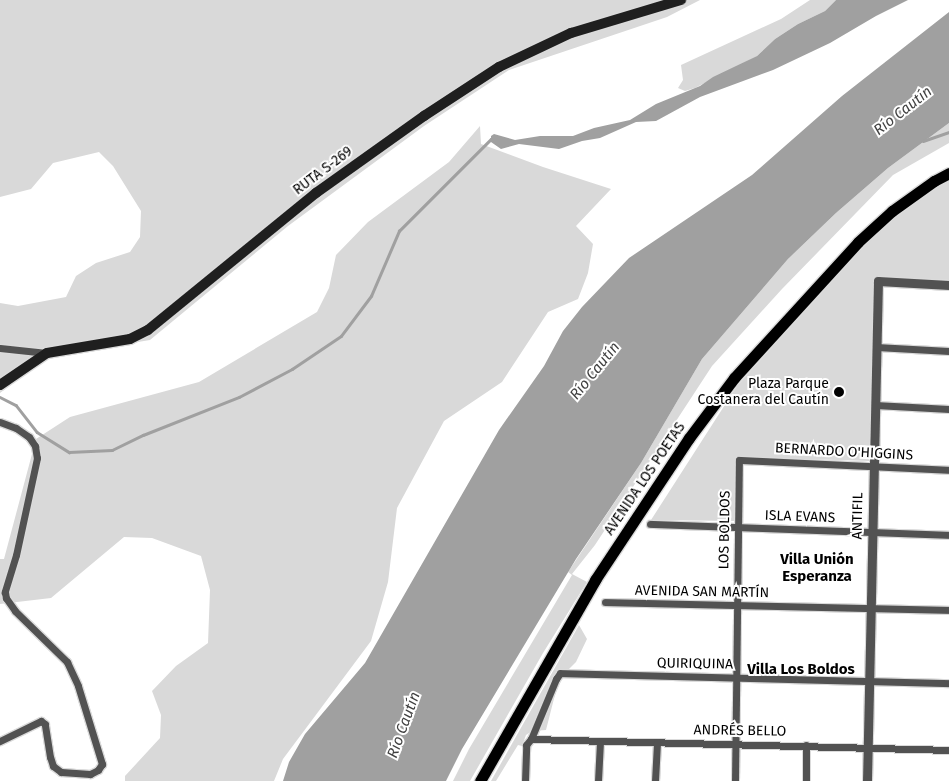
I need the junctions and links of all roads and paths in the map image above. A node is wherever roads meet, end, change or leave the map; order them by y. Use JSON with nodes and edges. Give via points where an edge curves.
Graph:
{"nodes":[{"id":1,"x":681,"y":0,"type":"edge"},
{"id":2,"x":949,"y":173,"type":"edge"},
{"id":3,"x":949,"y":285,"type":"edge"},
{"id":4,"x":0,"y":348,"type":"edge"},
{"id":5,"x":876,"y":348,"type":"junction"},
{"id":6,"x":949,"y":351,"type":"edge"},
{"id":7,"x":47,"y":353,"type":"junction"},
{"id":8,"x":0,"y":385,"type":"edge"},
{"id":9,"x":875,"y":404,"type":"junction"},
{"id":10,"x":949,"y":408,"type":"edge"},
{"id":11,"x":0,"y":422,"type":"edge"},
{"id":12,"x":738,"y":460,"type":"joint"},
{"id":13,"x":873,"y":466,"type":"junction"},
{"id":14,"x":949,"y":470,"type":"edge"},
{"id":15,"x":650,"y":524,"type":"dead end"},
{"id":16,"x":738,"y":527,"type":"junction"},
{"id":17,"x":872,"y":532,"type":"junction"},
{"id":18,"x":949,"y":535,"type":"edge"},
{"id":19,"x":605,"y":602,"type":"dead end"},
{"id":20,"x":737,"y":605,"type":"junction"},
{"id":21,"x":870,"y":608,"type":"junction"},
{"id":22,"x":949,"y":610,"type":"edge"},
{"id":23,"x":736,"y":678,"type":"junction"},
{"id":24,"x":868,"y":681,"type":"junction"},
{"id":25,"x":949,"y":683,"type":"edge"},
{"id":26,"x":531,"y":739,"type":"junction"},
{"id":27,"x":0,"y":741,"type":"edge"},
{"id":28,"x":600,"y":741,"type":"junction"},
{"id":29,"x":657,"y":742,"type":"junction"},
{"id":30,"x":735,"y":744,"type":"junction"},
{"id":31,"x":806,"y":746,"type":"junction"},
{"id":32,"x":866,"y":747,"type":"junction"},
{"id":33,"x":949,"y":750,"type":"edge"},
{"id":34,"x":480,"y":781,"type":"edge"},
{"id":35,"x":525,"y":781,"type":"edge"},
{"id":36,"x":598,"y":781,"type":"edge"},
{"id":37,"x":655,"y":781,"type":"edge"},
{"id":38,"x":735,"y":781,"type":"edge"},
{"id":39,"x":806,"y":781,"type":"edge"},
{"id":40,"x":867,"y":781,"type":"edge"}],
"edges":[{"from":1,"to":7,"type":"main road","name":"RUTA S-269","via":[[571,34],[499,67],[324,187],[142,334]]},
{"from":2,"to":34,"type":"main road","name":"AVENIDA LOS POETAS","via":[[892,211],[858,242],[734,378],[689,438],[595,580]]},
{"from":3,"to":5,"type":"street","name":"ANTIFIL","via":[[878,282]]},
{"from":4,"to":7,"type":"street"},
{"from":5,"to":6,"type":"street"},
{"from":5,"to":9,"type":"street","name":"ANTIFIL"},
{"from":7,"to":8,"type":"main road","name":"RUTA S-269"},
{"from":9,"to":10,"type":"street"},
{"from":9,"to":13,"type":"street","name":"ANTIFIL"},
{"from":11,"to":27,"type":"street","via":[[29,438],[37,458],[6,598],[67,662],[78,686],[102,764],[90,774],[61,772],[53,766],[45,724],[41,721]]},
{"from":12,"to":13,"type":"street","name":"BERNARDO O'HIGGINS"},
{"from":12,"to":16,"type":"street","name":"LOS BOLDOS"},
{"from":13,"to":14,"type":"street","name":"BERNARDO O'HIGGINS"},
{"from":13,"to":17,"type":"street","name":"ANTIFIL"},
{"from":15,"to":16,"type":"street","name":"ISLA EVANS"},
{"from":16,"to":17,"type":"street","name":"ISLA EVANS"},
{"from":16,"to":20,"type":"street","name":"LOS BOLDOS"},
{"from":17,"to":18,"type":"street","name":"ISLA EVANS"},
{"from":17,"to":21,"type":"street","name":"ANTIFIL"},
{"from":19,"to":20,"type":"street","name":"AVENIDA SAN MARTÍN"},
{"from":20,"to":21,"type":"street","name":"AVENIDA SAN MARTÍN"},
{"from":20,"to":23,"type":"street","name":"LOS BOLDOS"},
{"from":21,"to":22,"type":"street","name":"AVENIDA SAN MARTÍN"},
{"from":21,"to":24,"type":"street","name":"ANTIFIL"},
{"from":23,"to":24,"type":"street","name":"QUIRIQUINA"},
{"from":23,"to":26,"type":"street","name":"QUIRIQUINA","via":[[560,674]]},
{"from":23,"to":30,"type":"street","name":"LOS BOLDOS"},
{"from":24,"to":25,"type":"street","name":"QUIRIQUINA"},
{"from":24,"to":32,"type":"street","name":"ANTIFIL"},
{"from":26,"to":28,"type":"street","name":"ANDRÉS BELLO"},
{"from":26,"to":35,"type":"street","via":[[526,745]]},
{"from":28,"to":29,"type":"street","name":"ANDRÉS BELLO"},
{"from":28,"to":36,"type":"street"},
{"from":29,"to":30,"type":"street","name":"ANDRÉS BELLO"},
{"from":29,"to":37,"type":"street"},
{"from":30,"to":31,"type":"street","name":"ANDRÉS BELLO"},
{"from":30,"to":38,"type":"street","name":"LOS BOLDOS"},
{"from":31,"to":32,"type":"street","name":"ANDRÉS BELLO"},
{"from":31,"to":39,"type":"street"},
{"from":32,"to":33,"type":"street","name":"ANDRÉS BELLO"},
{"from":32,"to":40,"type":"street","name":"ANTIFIL"}]}
